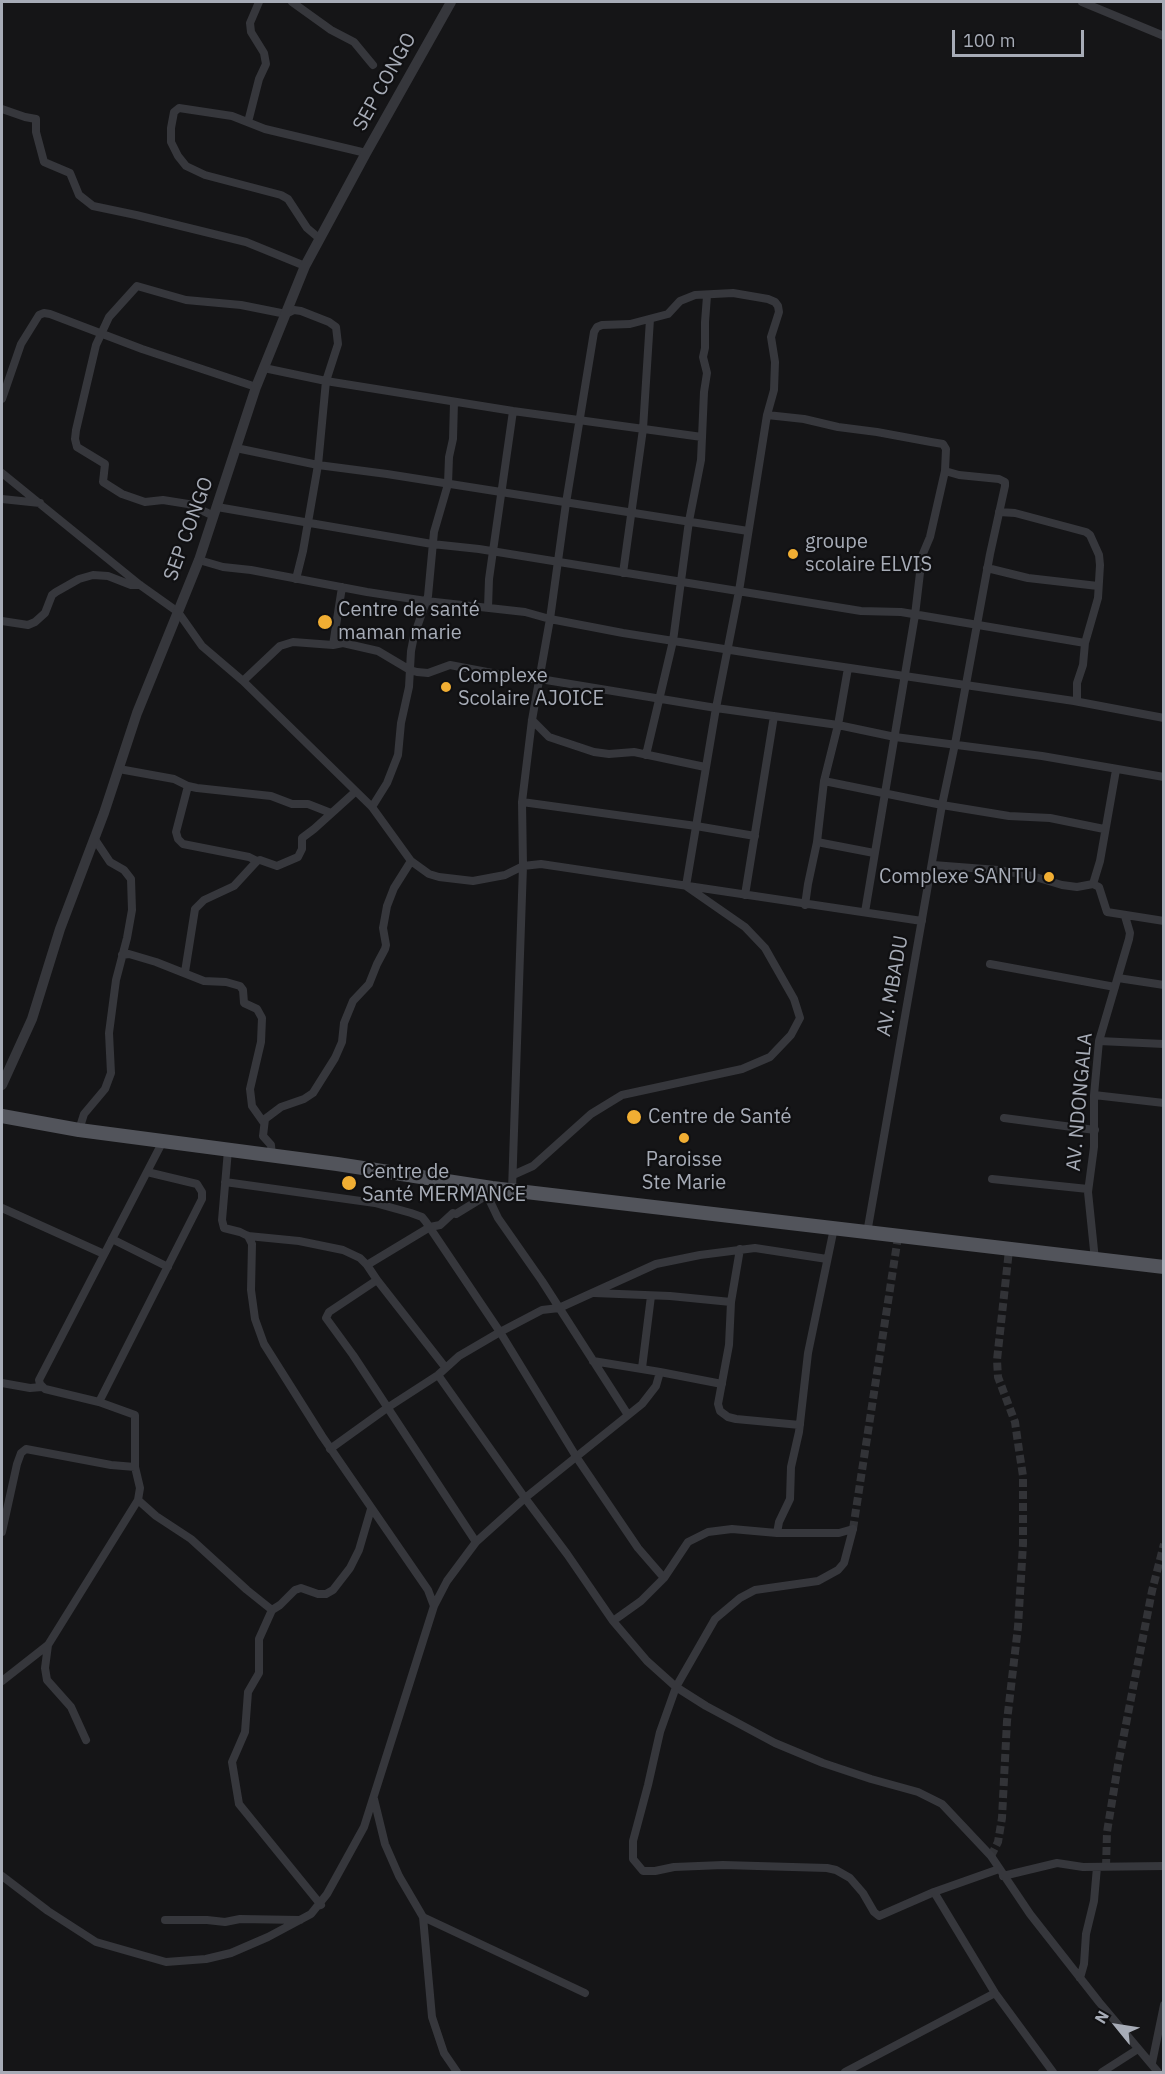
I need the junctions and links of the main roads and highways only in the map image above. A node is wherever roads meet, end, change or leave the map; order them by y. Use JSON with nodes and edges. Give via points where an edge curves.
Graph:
{"nodes":[{"id":1,"x":2,"y":1116,"type":"edge"},
{"id":2,"x":1164,"y":1267,"type":"edge"}],
"edges":[{"from":1,"to":2,"type":"main road","via":[[490,1191],[512,1190]]}]}
